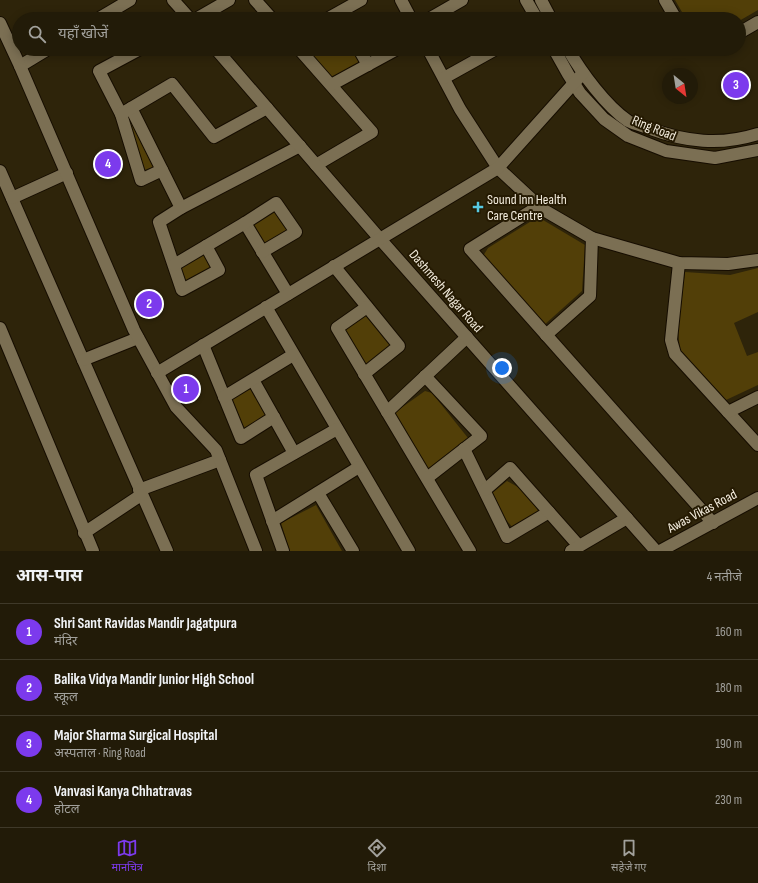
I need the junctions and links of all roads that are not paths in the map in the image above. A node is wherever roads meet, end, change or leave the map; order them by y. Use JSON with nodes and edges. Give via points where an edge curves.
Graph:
{"nodes":[{"id":1,"x":130,"y":0,"type":"edge"},
{"id":2,"x":173,"y":0,"type":"edge"},
{"id":3,"x":229,"y":0,"type":"edge"},
{"id":4,"x":255,"y":0,"type":"edge"},
{"id":5,"x":361,"y":0,"type":"edge"},
{"id":6,"x":401,"y":0,"type":"edge"},
{"id":7,"x":462,"y":0,"type":"edge"},
{"id":8,"x":526,"y":0,"type":"edge"},
{"id":9,"x":541,"y":0,"type":"edge"},
{"id":10,"x":665,"y":0,"type":"edge"},
{"id":11,"x":110,"y":12,"type":"edge"},
{"id":12,"x":184,"y":12,"type":"edge"},
{"id":13,"x":208,"y":12,"type":"edge"},
{"id":14,"x":266,"y":12,"type":"edge"},
{"id":15,"x":345,"y":12,"type":"edge"},
{"id":16,"x":407,"y":12,"type":"edge"},
{"id":17,"x":441,"y":12,"type":"edge"},
{"id":18,"x":533,"y":12,"type":"edge"},
{"id":19,"x":547,"y":12,"type":"edge"},
{"id":20,"x":672,"y":12,"type":"edge"},
{"id":21,"x":758,"y":22,"type":"edge"},
{"id":22,"x":1,"y":29,"type":"edge"},
{"id":23,"x":746,"y":29,"type":"edge"},
{"id":24,"x":12,"y":50,"type":"edge"},
{"id":25,"x":15,"y":56,"type":"edge"},
{"id":26,"x":36,"y":56,"type":"edge"},
{"id":27,"x":127,"y":56,"type":"edge"},
{"id":28,"x":222,"y":56,"type":"edge"},
{"id":29,"x":305,"y":56,"type":"edge"},
{"id":30,"x":363,"y":56,"type":"edge"},
{"id":31,"x":384,"y":56,"type":"edge"},
{"id":32,"x":432,"y":56,"type":"edge"},
{"id":33,"x":483,"y":56,"type":"edge"},
{"id":34,"x":558,"y":56,"type":"edge"},
{"id":35,"x":572,"y":56,"type":"edge"},
{"id":36,"x":368,"y":65,"type":"junction"},
{"id":37,"x":20,"y":66,"type":"junction"},
{"id":38,"x":583,"y":73,"type":"junction"},
{"id":39,"x":444,"y":78,"type":"junction"},
{"id":40,"x":574,"y":83,"type":"junction"},
{"id":41,"x":331,"y":85,"type":"junction"},
{"id":42,"x":267,"y":108,"type":"junction"},
{"id":43,"x":126,"y":111,"type":"junction"},
{"id":44,"x":758,"y":134,"type":"edge"},
{"id":45,"x":300,"y":146,"type":"junction"},
{"id":46,"x":758,"y":150,"type":"edge"},
{"id":47,"x":316,"y":165,"type":"junction"},
{"id":48,"x":498,"y":168,"type":"junction"},
{"id":49,"x":162,"y":170,"type":"junction"},
{"id":50,"x":1,"y":173,"type":"edge"},
{"id":51,"x":67,"y":173,"type":"junction"},
{"id":52,"x":12,"y":198,"type":"junction"},
{"id":53,"x":539,"y":206,"type":"junction"},
{"id":54,"x":181,"y":208,"type":"junction"},
{"id":55,"x":245,"y":223,"type":"junction"},
{"id":56,"x":592,"y":238,"type":"junction"},
{"id":57,"x":380,"y":239,"type":"junction"},
{"id":58,"x":206,"y":246,"type":"junction"},
{"id":59,"x":262,"y":252,"type":"junction"},
{"id":60,"x":758,"y":260,"type":"edge"},
{"id":61,"x":679,"y":263,"type":"junction"},
{"id":62,"x":174,"y":264,"type":"junction"},
{"id":63,"x":334,"y":266,"type":"junction"},
{"id":64,"x":288,"y":294,"type":"junction"},
{"id":65,"x":367,"y":306,"type":"junction"},
{"id":66,"x":266,"y":307,"type":"junction"},
{"id":67,"x":0,"y":328,"type":"edge"},
{"id":68,"x":546,"y":335,"type":"junction"},
{"id":69,"x":467,"y":337,"type":"junction"},
{"id":70,"x":138,"y":338,"type":"junction"},
{"id":71,"x":203,"y":345,"type":"junction"},
{"id":72,"x":293,"y":355,"type":"junction"},
{"id":73,"x":83,"y":360,"type":"junction"},
{"id":74,"x":157,"y":373,"type":"junction"},
{"id":75,"x":364,"y":374,"type":"junction"},
{"id":76,"x":425,"y":376,"type":"junction"},
{"id":77,"x":252,"y":380,"type":"junction"},
{"id":78,"x":224,"y":397,"type":"junction"},
{"id":79,"x":758,"y":397,"type":"edge"},
{"id":80,"x":387,"y":412,"type":"junction"},
{"id":81,"x":728,"y":412,"type":"junction"},
{"id":82,"x":274,"y":417,"type":"junction"},
{"id":83,"x":337,"y":429,"type":"junction"},
{"id":84,"x":758,"y":446,"type":"edge"},
{"id":85,"x":464,"y":449,"type":"junction"},
{"id":86,"x":294,"y":453,"type":"junction"},
{"id":87,"x":220,"y":460,"type":"junction"},
{"id":88,"x":359,"y":467,"type":"junction"},
{"id":89,"x":426,"y":478,"type":"junction"},
{"id":90,"x":485,"y":490,"type":"junction"},
{"id":91,"x":140,"y":492,"type":"junction"},
{"id":92,"x":318,"y":493,"type":"junction"},
{"id":93,"x":758,"y":498,"type":"edge"},
{"id":94,"x":549,"y":512,"type":"junction"},
{"id":95,"x":627,"y":518,"type":"junction"},
{"id":96,"x":272,"y":521,"type":"junction"},
{"id":97,"x":713,"y":522,"type":"junction"},
{"id":98,"x":84,"y":533,"type":"junction"},
{"id":99,"x":575,"y":549,"type":"edge"},
{"id":100,"x":93,"y":551,"type":"edge"},
{"id":101,"x":167,"y":551,"type":"edge"},
{"id":102,"x":256,"y":551,"type":"edge"},
{"id":103,"x":283,"y":551,"type":"edge"},
{"id":104,"x":353,"y":551,"type":"edge"},
{"id":105,"x":409,"y":551,"type":"edge"},
{"id":106,"x":470,"y":551,"type":"edge"},
{"id":107,"x":656,"y":551,"type":"edge"},
{"id":108,"x":660,"y":551,"type":"edge"}],
"edges":[{"from":1,"to":11,"type":"street"},
{"from":2,"to":12,"type":"street"},
{"from":3,"to":13,"type":"street"},
{"from":4,"to":14,"type":"street"},
{"from":5,"to":15,"type":"street"},
{"from":6,"to":16,"type":"street"},
{"from":7,"to":17,"type":"street"},
{"from":8,"to":18,"type":"street"},
{"from":9,"to":19,"type":"street"},
{"from":10,"to":20,"type":"street"},
{"from":21,"to":23,"type":"street"},
{"from":22,"to":24,"type":"street"},
{"from":25,"to":37,"type":"street"},
{"from":26,"to":37,"type":"street"},
{"from":27,"to":43,"type":"street","via":[[99,71]]},
{"from":28,"to":42,"type":"street","name":"Dashmesh Nagar Road"},
{"from":29,"to":41,"type":"street"},
{"from":30,"to":36,"type":"street"},
{"from":31,"to":36,"type":"street"},
{"from":32,"to":39,"type":"street"},
{"from":33,"to":39,"type":"street"},
{"from":34,"to":40,"type":"street","name":"Ring Road"},
{"from":35,"to":38,"type":"street","name":"Ring Road"},
{"from":36,"to":41,"type":"street"},
{"from":37,"to":51,"type":"street"},
{"from":38,"to":40,"type":"street"},
{"from":38,"to":44,"type":"street","name":"Ring Road","via":[[608,103],[629,121],[667,135],[702,142],[742,139]]},
{"from":39,"to":48,"type":"street","via":[[460,109]]},
{"from":40,"to":46,"type":"street","name":"Ring Road","via":[[604,119],[628,136],[666,151],[715,158]]},
{"from":40,"to":48,"type":"street"},
{"from":41,"to":47,"type":"street","via":[[372,132]]},
{"from":42,"to":43,"type":"street","via":[[214,137],[172,84]]},
{"from":42,"to":45,"type":"street","name":"Dashmesh Nagar Road"},
{"from":43,"to":49,"type":"street"},
{"from":43,"to":49,"type":"street","via":[[141,180]]},
{"from":45,"to":47,"type":"street","name":"Dashmesh Nagar Road"},
{"from":45,"to":54,"type":"street"},
{"from":47,"to":57,"type":"street","name":"Dashmesh Nagar Road"},
{"from":48,"to":53,"type":"street"},
{"from":48,"to":57,"type":"street"},
{"from":49,"to":54,"type":"street"},
{"from":50,"to":52,"type":"street"},
{"from":51,"to":52,"type":"street"},
{"from":51,"to":70,"type":"street"},
{"from":52,"to":73,"type":"street"},
{"from":53,"to":56,"type":"street"},
{"from":53,"to":68,"type":"street","via":[[470,249]]},
{"from":54,"to":62,"type":"street","via":[[159,222]]},
{"from":55,"to":58,"type":"street"},
{"from":55,"to":59,"type":"street"},
{"from":55,"to":59,"type":"street","via":[[276,203],[296,232]]},
{"from":56,"to":61,"type":"street"},
{"from":56,"to":68,"type":"street","via":[[590,296]]},
{"from":57,"to":63,"type":"street"},
{"from":57,"to":69,"type":"street","name":"Dashmesh Nagar Road"},
{"from":58,"to":62,"type":"street"},
{"from":58,"to":62,"type":"street","via":[[219,270],[182,290]]},
{"from":59,"to":64,"type":"street"},
{"from":60,"to":61,"type":"street","via":[[728,264]]},
{"from":61,"to":81,"type":"street","via":[[671,340],[675,354]]},
{"from":63,"to":64,"type":"street"},
{"from":63,"to":65,"type":"street"},
{"from":64,"to":66,"type":"street"},
{"from":65,"to":75,"type":"street","via":[[337,328]]},
{"from":65,"to":75,"type":"street","via":[[399,346]]},
{"from":66,"to":71,"type":"street"},
{"from":66,"to":72,"type":"street"},
{"from":67,"to":98,"type":"street"},
{"from":68,"to":97,"type":"street"},
{"from":69,"to":76,"type":"street"},
{"from":69,"to":95,"type":"street","name":"Dashmesh Nagar Road"},
{"from":70,"to":73,"type":"street"},
{"from":70,"to":74,"type":"street"},
{"from":71,"to":74,"type":"street"},
{"from":71,"to":78,"type":"street"},
{"from":72,"to":77,"type":"street"},
{"from":72,"to":83,"type":"street"},
{"from":73,"to":91,"type":"street"},
{"from":74,"to":87,"type":"street","via":[[176,407],[216,450]]},
{"from":75,"to":80,"type":"street"},
{"from":76,"to":80,"type":"street"},
{"from":76,"to":85,"type":"street","via":[[481,436]]},
{"from":77,"to":78,"type":"street"},
{"from":77,"to":82,"type":"street"},
{"from":78,"to":82,"type":"street","via":[[241,438]]},
{"from":79,"to":81,"type":"street"},
{"from":80,"to":89,"type":"street"},
{"from":81,"to":84,"type":"street"},
{"from":82,"to":86,"type":"street"},
{"from":83,"to":86,"type":"street"},
{"from":83,"to":88,"type":"street"},
{"from":85,"to":89,"type":"street"},
{"from":85,"to":90,"type":"street"},
{"from":86,"to":96,"type":"street","via":[[256,475]]},
{"from":87,"to":91,"type":"street"},
{"from":87,"to":102,"type":"street"},
{"from":88,"to":92,"type":"street"},
{"from":88,"to":105,"type":"street"},
{"from":89,"to":106,"type":"street"},
{"from":90,"to":94,"type":"street","via":[[510,468]]},
{"from":90,"to":94,"type":"street","via":[[507,537]]},
{"from":91,"to":98,"type":"street"},
{"from":91,"to":101,"type":"street"},
{"from":92,"to":96,"type":"street"},
{"from":92,"to":104,"type":"street"},
{"from":93,"to":97,"type":"street","name":"Awas Vikas Road"},
{"from":94,"to":99,"type":"street"},
{"from":95,"to":99,"type":"street"},
{"from":95,"to":107,"type":"street","name":"Dashmesh Nagar Road"},
{"from":96,"to":103,"type":"street"},
{"from":97,"to":108,"type":"street","name":"Awas Vikas Road"},
{"from":98,"to":100,"type":"street"}]}
